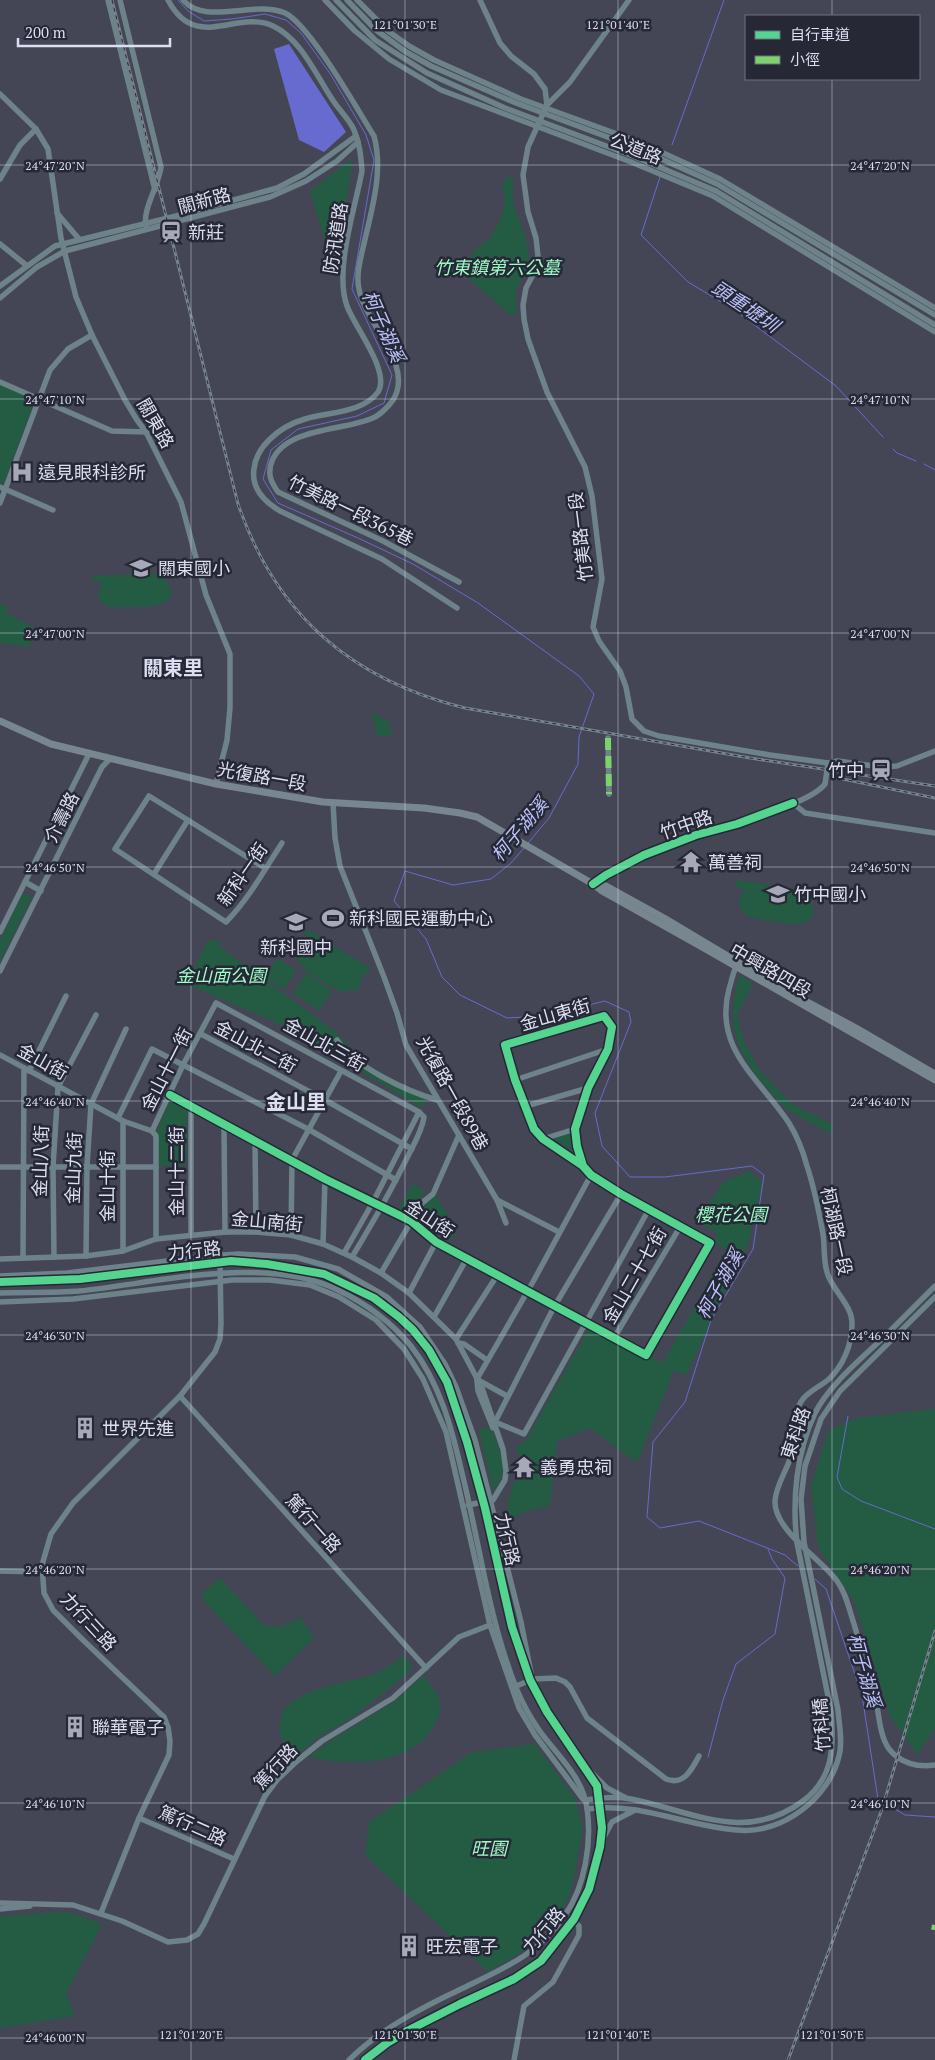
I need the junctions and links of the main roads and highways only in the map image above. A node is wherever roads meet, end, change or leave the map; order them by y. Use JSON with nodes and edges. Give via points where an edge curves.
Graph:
{"nodes":[{"id":1,"x":0,"y":721,"type":"edge"},
{"id":2,"x":532,"y":850,"type":"joint"},
{"id":3,"x":737,"y":965,"type":"junction"},
{"id":4,"x":935,"y":1074,"type":"edge"},
{"id":5,"x":935,"y":1080,"type":"edge"}],
"edges":[{"from":1,"to":2,"type":"main road","name":"光復路一段","via":[[51,744],[216,784],[333,803],[460,812],[477,817]]},
{"from":2,"to":3,"type":"main road","name":"中興路四段","via":[[672,922]]},
{"from":3,"to":4,"type":"main road","name":"中興路四段"},
{"from":3,"to":5,"type":"main road","name":"中興路四段"}]}
